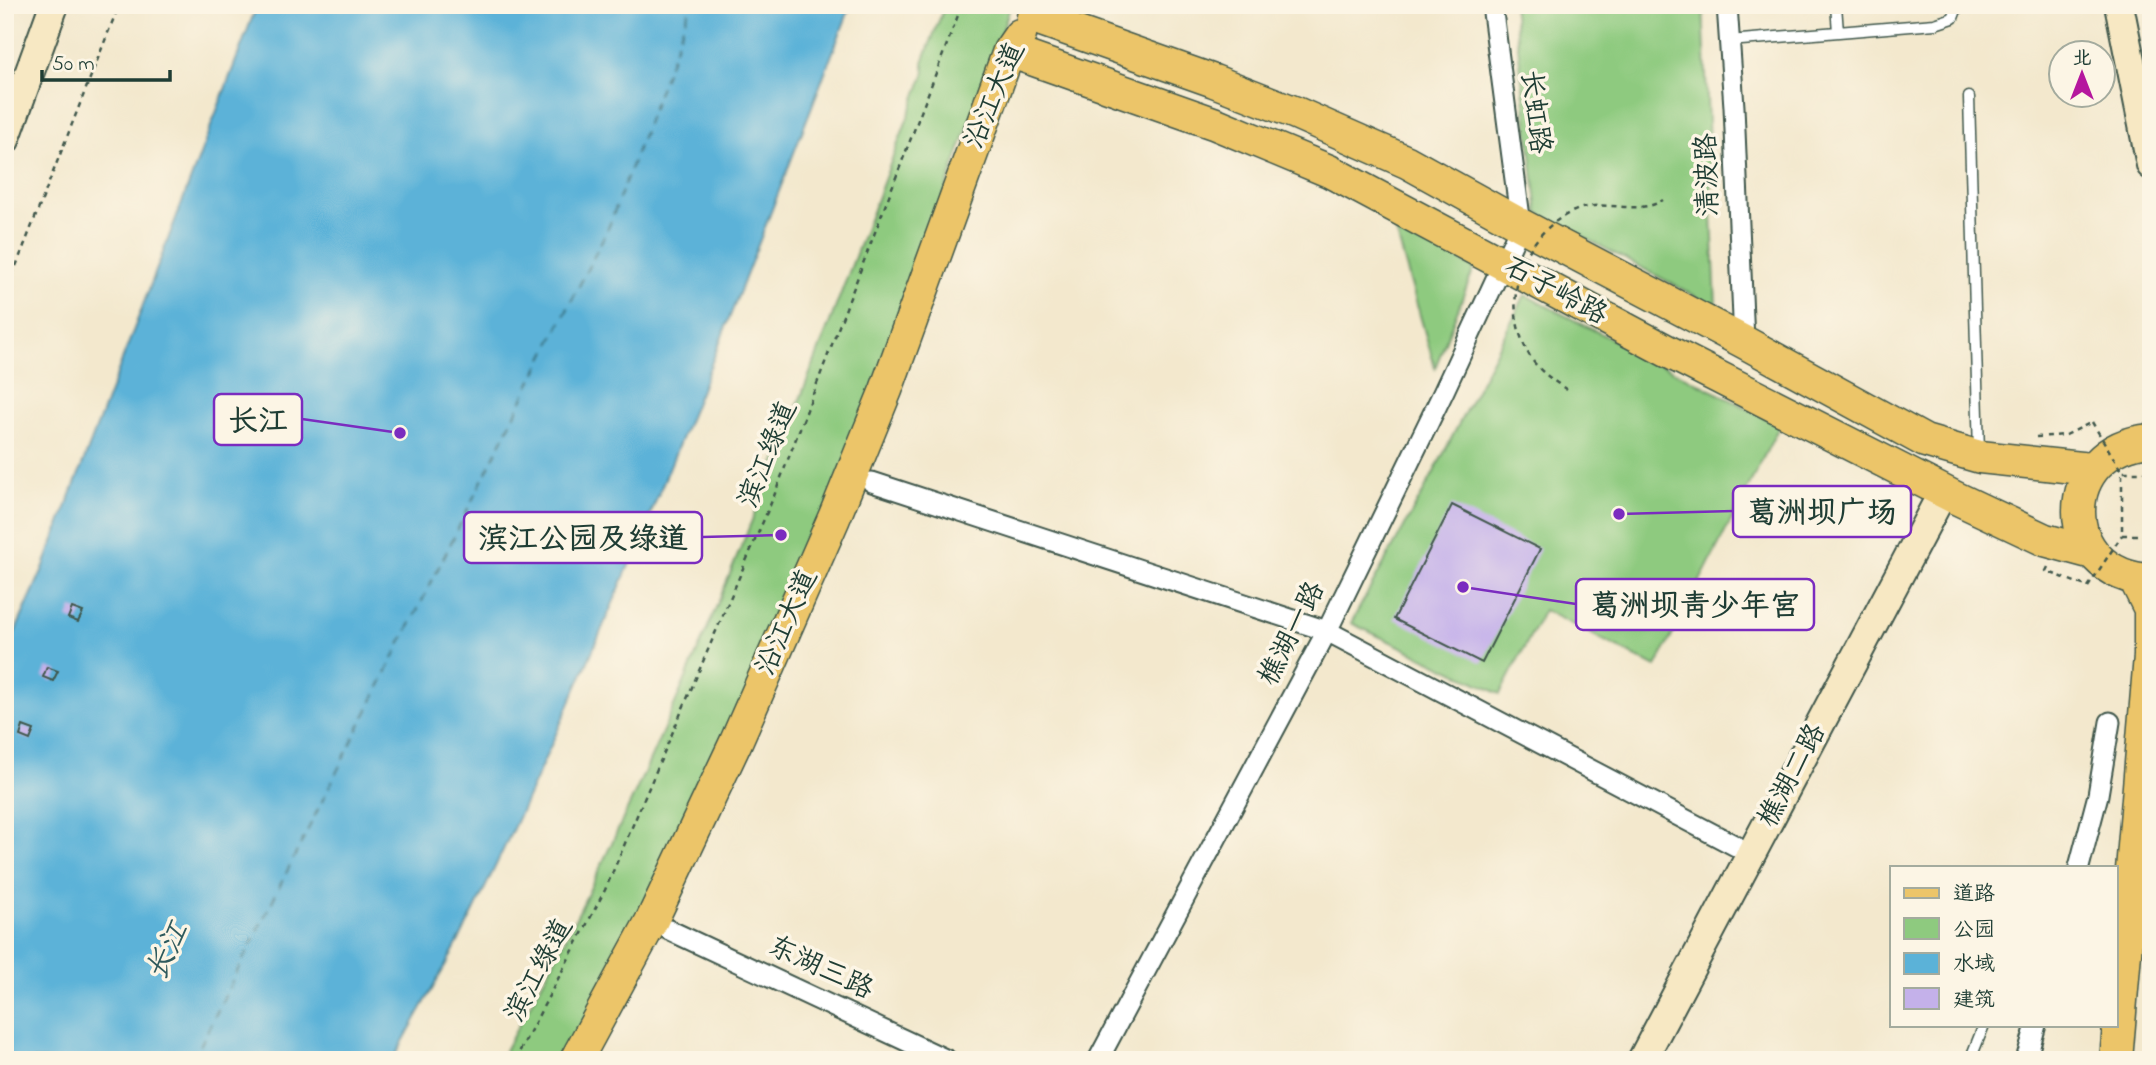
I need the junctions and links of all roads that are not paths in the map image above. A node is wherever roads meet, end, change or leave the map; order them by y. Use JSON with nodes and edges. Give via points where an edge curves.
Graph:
{"nodes":[{"id":1,"x":34,"y":5,"type":"edge"},
{"id":2,"x":54,"y":5,"type":"edge"},
{"id":3,"x":1492,"y":5,"type":"edge"},
{"id":4,"x":1727,"y":5,"type":"edge"},
{"id":5,"x":1836,"y":5,"type":"edge"},
{"id":6,"x":1958,"y":5,"type":"edge"},
{"id":7,"x":2119,"y":5,"type":"edge"},
{"id":8,"x":1035,"y":11,"type":"edge"},
{"id":9,"x":1838,"y":32,"type":"junction"},
{"id":10,"x":1729,"y":41,"type":"junction"},
{"id":11,"x":1019,"y":55,"type":"junction"},
{"id":12,"x":5,"y":83,"type":"edge"},
{"id":13,"x":1969,"y":97,"type":"dead end"},
{"id":14,"x":5,"y":140,"type":"edge"},
{"id":15,"x":2151,"y":165,"type":"edge"},
{"id":16,"x":1521,"y":225,"type":"junction"},
{"id":17,"x":1502,"y":264,"type":"junction"},
{"id":18,"x":1744,"y":342,"type":"junction"},
{"id":19,"x":2150,"y":436,"type":"edge"},
{"id":20,"x":1979,"y":457,"type":"junction"},
{"id":21,"x":2107,"y":471,"type":"junction"},
{"id":22,"x":872,"y":482,"type":"junction"},
{"id":23,"x":1949,"y":495,"type":"junction"},
{"id":24,"x":2093,"y":553,"type":"junction"},
{"id":25,"x":2143,"y":580,"type":"edge"},
{"id":26,"x":1327,"y":631,"type":"junction"},
{"id":27,"x":2110,"y":722,"type":"dead end"},
{"id":28,"x":1751,"y":854,"type":"junction"},
{"id":29,"x":2079,"y":866,"type":"edge"},
{"id":30,"x":669,"y":930,"type":"junction"},
{"id":31,"x":1984,"y":1026,"type":"edge"},
{"id":32,"x":2036,"y":1026,"type":"edge"},
{"id":33,"x":576,"y":1060,"type":"edge"},
{"id":34,"x":598,"y":1060,"type":"edge"},
{"id":35,"x":947,"y":1060,"type":"edge"},
{"id":36,"x":1098,"y":1060,"type":"edge"},
{"id":37,"x":1642,"y":1060,"type":"edge"},
{"id":38,"x":1656,"y":1060,"type":"edge"},
{"id":39,"x":1970,"y":1060,"type":"edge"},
{"id":40,"x":2026,"y":1060,"type":"edge"},
{"id":41,"x":2116,"y":1060,"type":"edge"}],
"edges":[{"from":1,"to":12,"type":"main road"},
{"from":2,"to":14,"type":"main road"},
{"from":3,"to":16,"type":"street","name":"长虹路"},
{"from":4,"to":10,"type":"street","name":"清波路"},
{"from":5,"to":9,"type":"lane"},
{"from":6,"to":9,"type":"lane","via":[[1953,18],[1935,24]]},
{"from":7,"to":15,"type":"main road"},
{"from":8,"to":11,"type":"main road","name":"沿江大道"},
{"from":8,"to":16,"type":"main road","name":"石子岭路","via":[[1296,113],[1406,162]]},
{"from":9,"to":10,"type":"lane"},
{"from":10,"to":18,"type":"street","name":"清波路"},
{"from":11,"to":17,"type":"main road","name":"石子岭路","via":[[1216,124],[1329,171]]},
{"from":11,"to":22,"type":"main road","name":"沿江大道"},
{"from":11,"to":33,"type":"main road","name":"沿江大道","via":[[834,518],[735,744],[652,920]]},
{"from":13,"to":20,"type":"lane"},
{"from":16,"to":17,"type":"street","name":"樵湖一路"},
{"from":16,"to":18,"type":"main road","name":"石子岭路"},
{"from":17,"to":23,"type":"main road","name":"石子岭路"},
{"from":17,"to":26,"type":"street","name":"樵湖一路"},
{"from":18,"to":20,"type":"main road","name":"石子岭路","via":[[1925,441]]},
{"from":19,"to":21,"type":"main road","via":[[2107,454]]},
{"from":20,"to":21,"type":"main road","name":"石子岭路"},
{"from":21,"to":24,"type":"main road","via":[[2081,489],[2078,512],[2082,534]]},
{"from":22,"to":26,"type":"street"},
{"from":22,"to":30,"type":"main road","name":"沿江大道"},
{"from":23,"to":24,"type":"main road","name":"石子岭路","via":[[2045,540]]},
{"from":23,"to":28,"type":"main road","name":"樵湖二路"},
{"from":23,"to":38,"type":"main road","name":"樵湖二路"},
{"from":24,"to":25,"type":"main road","via":[[2106,566]]},
{"from":25,"to":41,"type":"main road","via":[[2150,609],[2150,656]]},
{"from":26,"to":28,"type":"street"},
{"from":26,"to":36,"type":"street","name":"樵湖一路"},
{"from":27,"to":29,"type":"street","via":[[2098,795]]},
{"from":28,"to":37,"type":"main road","name":"樵湖二路"},
{"from":30,"to":34,"type":"main road","name":"沿江大道"},
{"from":30,"to":35,"type":"street","name":"东湖三路"},
{"from":31,"to":39,"type":"lane"},
{"from":32,"to":40,"type":"street"}]}
